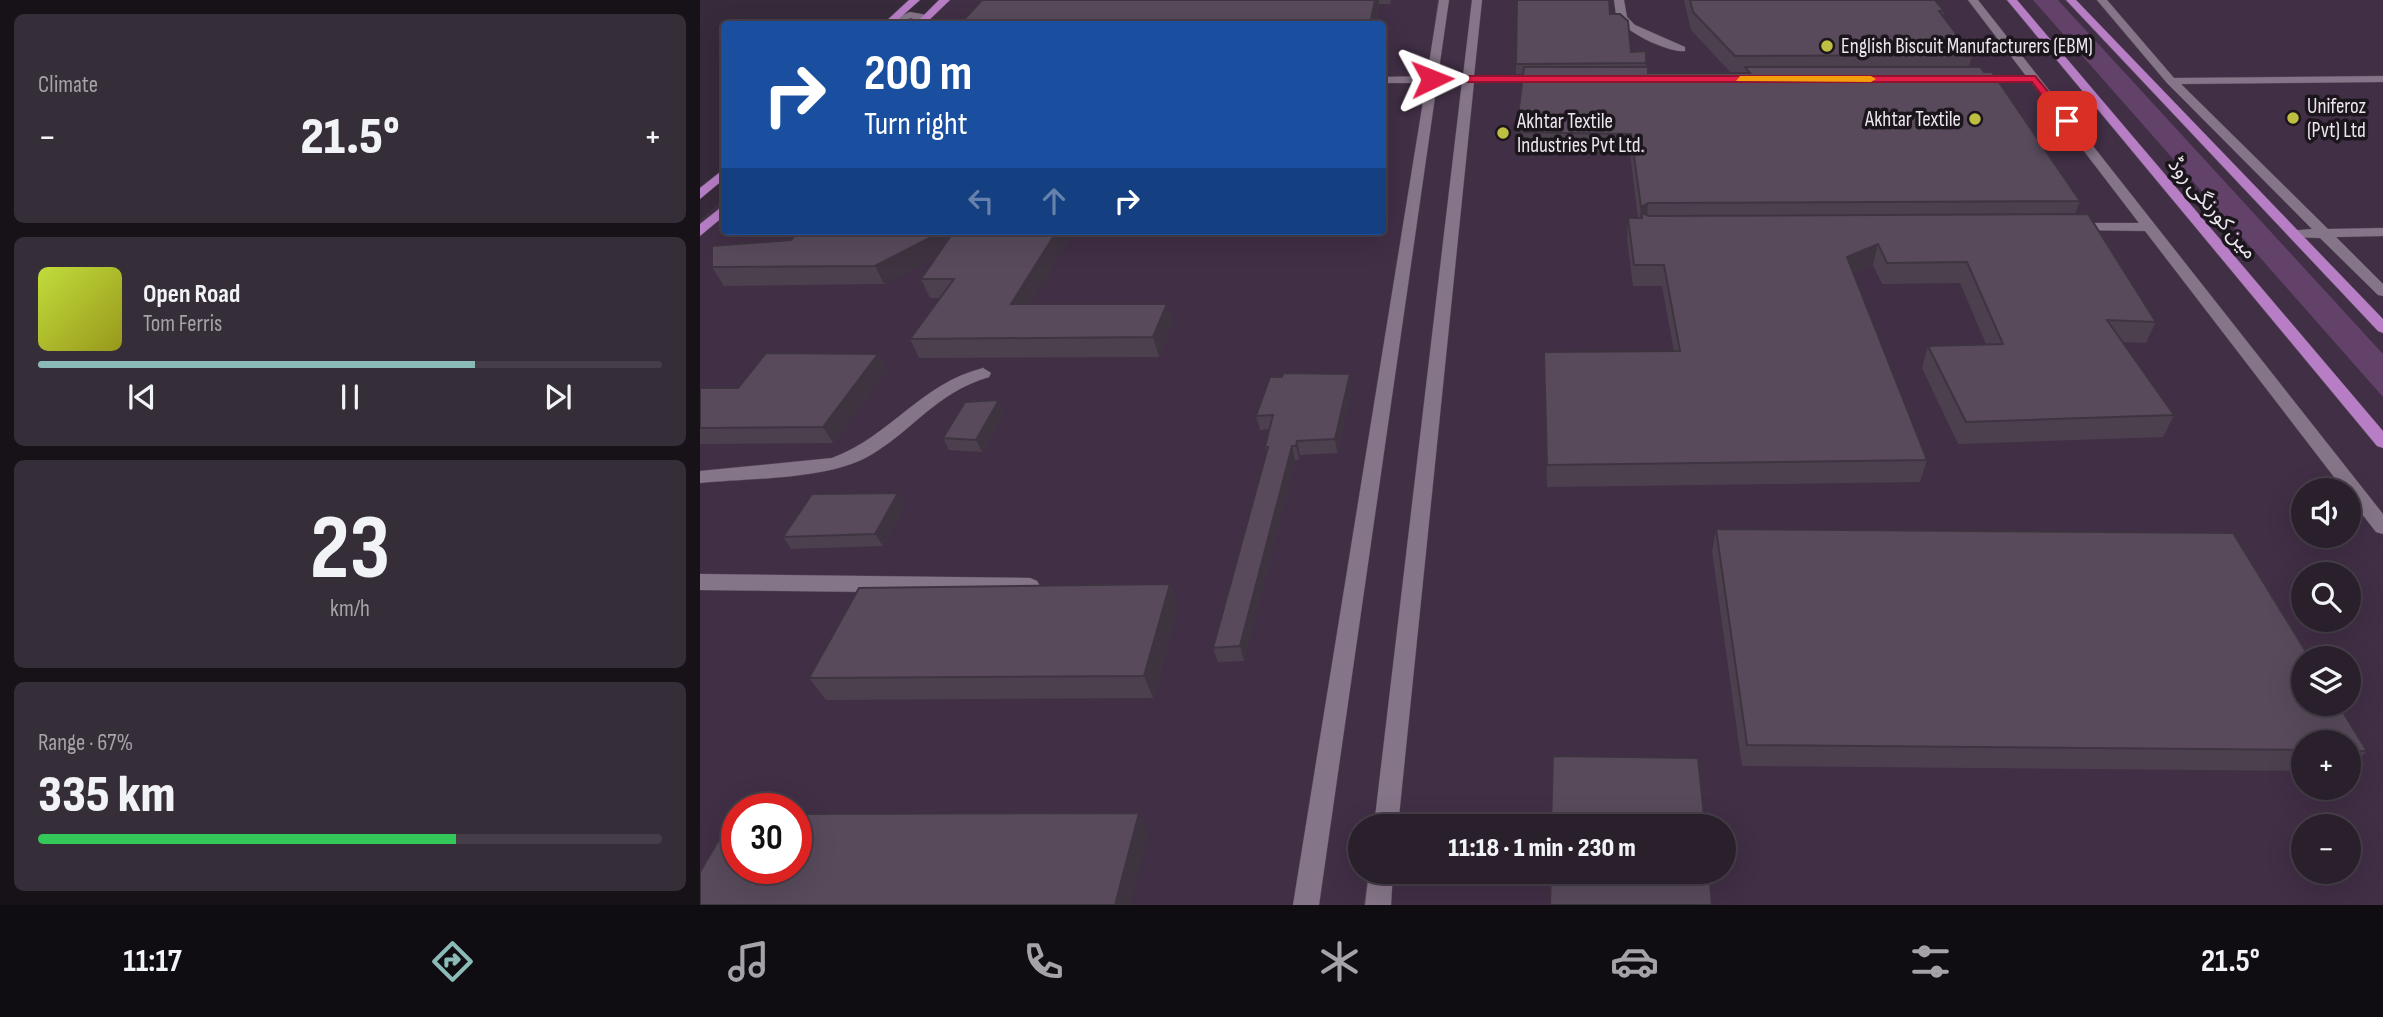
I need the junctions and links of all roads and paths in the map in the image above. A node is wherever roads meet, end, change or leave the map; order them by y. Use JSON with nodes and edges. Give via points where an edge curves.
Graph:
{"nodes":[{"id":1,"x":1444,"y":0,"type":"edge"},
{"id":2,"x":1477,"y":0,"type":"edge"},
{"id":3,"x":1619,"y":0,"type":"edge"},
{"id":4,"x":1973,"y":0,"type":"edge"},
{"id":5,"x":2012,"y":0,"type":"edge"},
{"id":6,"x":2071,"y":0,"type":"edge"},
{"id":7,"x":2102,"y":0,"type":"edge"},
{"id":8,"x":912,"y":3,"type":"edge"},
{"id":9,"x":941,"y":4,"type":"edge"},
{"id":10,"x":891,"y":21,"type":"edge"},
{"id":11,"x":896,"y":21,"type":"edge"},
{"id":12,"x":922,"y":21,"type":"edge"},
{"id":13,"x":924,"y":21,"type":"edge"},
{"id":14,"x":1681,"y":49,"type":"dead end"},
{"id":15,"x":1468,"y":78,"type":"junction"},
{"id":16,"x":1565,"y":78,"type":"edge"},
{"id":17,"x":1432,"y":79,"type":"junction"},
{"id":18,"x":1965,"y":79,"type":"edge"},
{"id":19,"x":2035,"y":79,"type":"junction"},
{"id":20,"x":2383,"y":79,"type":"edge"},
{"id":21,"x":1386,"y":80,"type":"edge"},
{"id":22,"x":2171,"y":81,"type":"junction"},
{"id":23,"x":721,"y":176,"type":"edge"},
{"id":24,"x":700,"y":195,"type":"edge"},
{"id":25,"x":721,"y":212,"type":"edge"},
{"id":26,"x":2065,"y":227,"type":"edge"},
{"id":27,"x":2149,"y":227,"type":"junction"},
{"id":28,"x":700,"y":232,"type":"edge"},
{"id":29,"x":2383,"y":232,"type":"edge"},
{"id":30,"x":2323,"y":233,"type":"junction"},
{"id":31,"x":2294,"y":234,"type":"junction"},
{"id":32,"x":2383,"y":292,"type":"edge"},
{"id":33,"x":2383,"y":328,"type":"edge"},
{"id":34,"x":983,"y":373,"type":"dead end"},
{"id":35,"x":2383,"y":442,"type":"edge"},
{"id":36,"x":700,"y":477,"type":"edge"},
{"id":37,"x":2383,"y":527,"type":"edge"},
{"id":38,"x":700,"y":582,"type":"edge"},
{"id":39,"x":1030,"y":586,"type":"edge"},
{"id":40,"x":1387,"y":814,"type":"edge"},
{"id":41,"x":1380,"y":884,"type":"edge"},
{"id":42,"x":1306,"y":905,"type":"edge"},
{"id":43,"x":1378,"y":905,"type":"edge"}],
"edges":[{"from":1,"to":17,"type":"street"},
{"from":2,"to":15,"type":"street"},
{"from":3,"to":14,"type":"street","via":[[1629,24]]},
{"from":4,"to":19,"type":"street"},
{"from":5,"to":35,"type":"main road","name":"مین کورنگی روڈ"},
{"from":6,"to":31,"type":"main road","name":"مین کورنگی روڈ"},
{"from":7,"to":22,"type":"street"},
{"from":8,"to":9,"type":"street","via":[[915,12]]},
{"from":8,"to":10,"type":"main road"},
{"from":9,"to":13,"type":"main road"},
{"from":11,"to":12,"type":"street","via":[[915,15],[923,17]]},
{"from":15,"to":16,"type":"street"},
{"from":15,"to":17,"type":"street"},
{"from":15,"to":40,"type":"street"},
{"from":17,"to":21,"type":"street"},
{"from":17,"to":42,"type":"street"},
{"from":18,"to":19,"type":"street"},
{"from":19,"to":27,"type":"street"},
{"from":20,"to":22,"type":"street"},
{"from":22,"to":30,"type":"street"},
{"from":23,"to":24,"type":"main road"},
{"from":25,"to":28,"type":"main road"},
{"from":26,"to":27,"type":"street"},
{"from":27,"to":37,"type":"street"},
{"from":29,"to":30,"type":"street"},
{"from":30,"to":31,"type":"street"},
{"from":30,"to":32,"type":"street"},
{"from":31,"to":33,"type":"main road","name":"مین کورنگی روڈ"},
{"from":34,"to":36,"type":"street","via":[[939,392],[854,458],[834,464]]},
{"from":38,"to":39,"type":"street"},
{"from":41,"to":43,"type":"street"}]}
